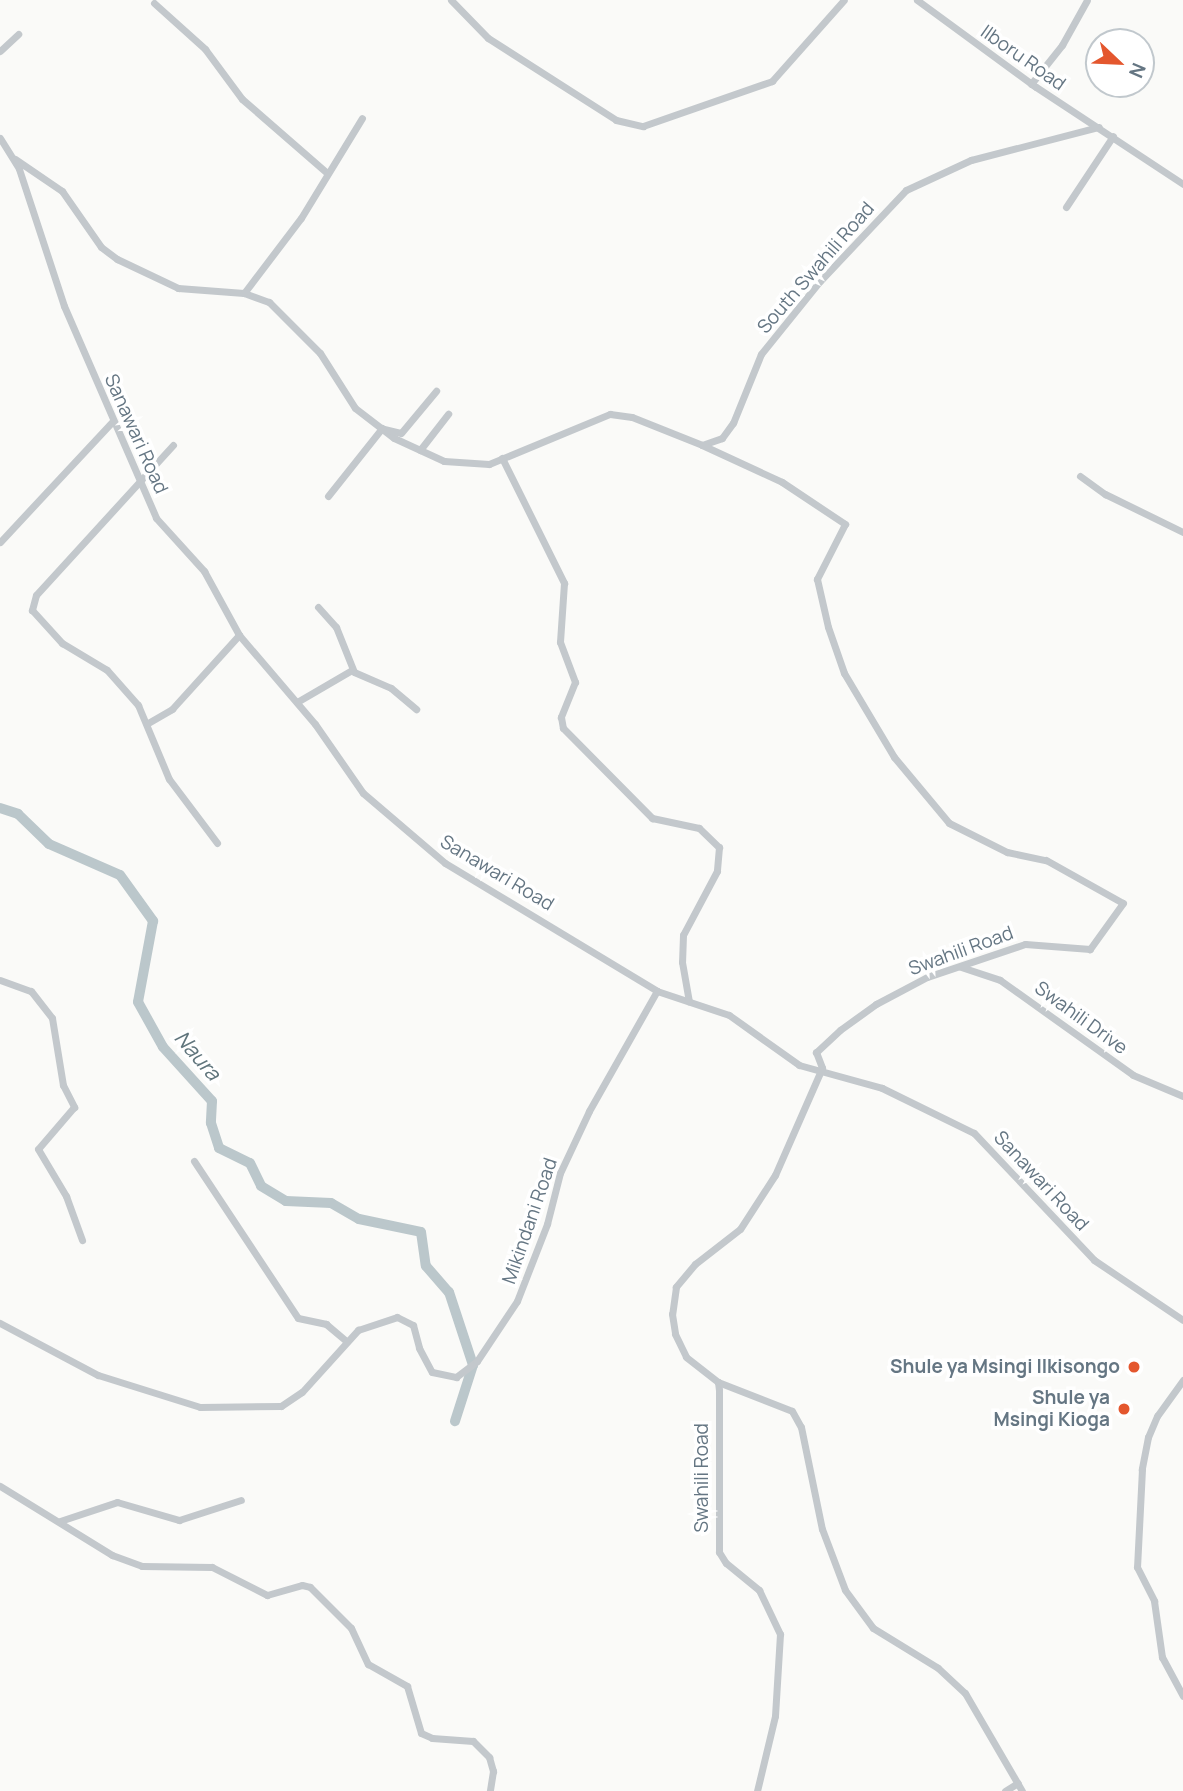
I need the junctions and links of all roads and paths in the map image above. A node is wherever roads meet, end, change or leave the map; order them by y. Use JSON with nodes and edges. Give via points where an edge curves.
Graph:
{"nodes":[{"id":1,"x":451,"y":0,"type":"edge"},
{"id":2,"x":844,"y":0,"type":"edge"},
{"id":3,"x":917,"y":0,"type":"edge"},
{"id":4,"x":1087,"y":0,"type":"edge"},
{"id":5,"x":154,"y":3,"type":"dead end"},
{"id":6,"x":18,"y":34,"type":"dead end"},
{"id":7,"x":0,"y":51,"type":"edge"},
{"id":8,"x":1031,"y":84,"type":"junction"},
{"id":9,"x":362,"y":118,"type":"dead end"},
{"id":10,"x":1099,"y":127,"type":"junction"},
{"id":11,"x":1114,"y":136,"type":"junction"},
{"id":12,"x":0,"y":138,"type":"edge"},
{"id":13,"x":15,"y":159,"type":"junction"},
{"id":14,"x":326,"y":172,"type":"junction"},
{"id":15,"x":1183,"y":184,"type":"edge"},
{"id":16,"x":1066,"y":207,"type":"dead end"},
{"id":17,"x":244,"y":293,"type":"junction"},
{"id":18,"x":436,"y":391,"type":"dead end"},
{"id":19,"x":448,"y":414,"type":"dead end"},
{"id":20,"x":112,"y":422,"type":"junction"},
{"id":21,"x":383,"y":429,"type":"junction"},
{"id":22,"x":173,"y":444,"type":"dead end"},
{"id":23,"x":702,"y":444,"type":"junction"},
{"id":24,"x":420,"y":450,"type":"junction"},
{"id":25,"x":502,"y":458,"type":"junction"},
{"id":26,"x":1080,"y":475,"type":"dead end"},
{"id":27,"x":138,"y":479,"type":"junction"},
{"id":28,"x":328,"y":496,"type":"dead end"},
{"id":29,"x":1183,"y":532,"type":"edge"},
{"id":30,"x":0,"y":542,"type":"edge"},
{"id":31,"x":318,"y":607,"type":"dead end"},
{"id":32,"x":239,"y":635,"type":"junction"},
{"id":33,"x":352,"y":670,"type":"junction"},
{"id":34,"x":297,"y":702,"type":"junction"},
{"id":35,"x":416,"y":709,"type":"dead end"},
{"id":36,"x":148,"y":723,"type":"junction"},
{"id":37,"x":217,"y":843,"type":"dead end"},
{"id":38,"x":960,"y":967,"type":"junction"},
{"id":39,"x":0,"y":980,"type":"edge"},
{"id":40,"x":657,"y":991,"type":"junction"},
{"id":41,"x":689,"y":1001,"type":"junction"},
{"id":42,"x":822,"y":1068,"type":"junction"},
{"id":43,"x":1183,"y":1096,"type":"edge"},
{"id":44,"x":194,"y":1161,"type":"dead end"},
{"id":45,"x":82,"y":1240,"type":"dead end"},
{"id":46,"x":1183,"y":1320,"type":"edge"},
{"id":47,"x":0,"y":1324,"type":"edge"},
{"id":48,"x":345,"y":1340,"type":"junction"},
{"id":49,"x":1183,"y":1380,"type":"edge"},
{"id":50,"x":718,"y":1382,"type":"junction"},
{"id":51,"x":0,"y":1486,"type":"edge"},
{"id":52,"x":242,"y":1500,"type":"dead end"},
{"id":53,"x":60,"y":1521,"type":"junction"},
{"id":54,"x":1183,"y":1696,"type":"edge"},
{"id":55,"x":1020,"y":1787,"type":"edge"},
{"id":56,"x":490,"y":1791,"type":"edge"},
{"id":57,"x":757,"y":1791,"type":"edge"},
{"id":58,"x":1005,"y":1791,"type":"edge"}],
"edges":[{"from":1,"to":2,"type":"street","via":[[488,38],[617,120],[643,127],[772,81]]},
{"from":3,"to":8,"type":"street","name":"Ilboru Road"},
{"from":4,"to":8,"type":"street","via":[[1062,45]]},
{"from":5,"to":14,"type":"street","via":[[205,49],[243,99]]},
{"from":6,"to":7,"type":"street"},
{"from":8,"to":10,"type":"street","name":"Ilboru Road"},
{"from":9,"to":14,"type":"street","via":[[345,151]]},
{"from":10,"to":11,"type":"street","name":"Ilboru Road"},
{"from":10,"to":23,"type":"street","name":"South Swahili Road","via":[[971,160],[906,191],[820,281],[761,354],[722,439]]},
{"from":11,"to":15,"type":"street","name":"Ilboru Road"},
{"from":11,"to":16,"type":"street"},
{"from":12,"to":13,"type":"street","name":"Sanawari Road"},
{"from":13,"to":17,"type":"street","via":[[62,191],[101,247],[117,259],[178,288]]},
{"from":13,"to":20,"type":"street","name":"Sanawari Road","via":[[38,236]]},
{"from":14,"to":17,"type":"street","via":[[301,218]]},
{"from":17,"to":21,"type":"street","via":[[269,302],[295,324],[355,408]]},
{"from":18,"to":21,"type":"street","via":[[401,433]]},
{"from":19,"to":24,"type":"street"},
{"from":20,"to":27,"type":"street","name":"Sanawari Road"},
{"from":20,"to":30,"type":"street"},
{"from":21,"to":24,"type":"street"},
{"from":21,"to":28,"type":"street"},
{"from":22,"to":27,"type":"street"},
{"from":23,"to":25,"type":"street","via":[[632,417],[610,414]]},
{"from":23,"to":38,"type":"street","name":"Swahili Road","via":[[782,482],[845,524],[817,579],[828,627],[844,673],[894,757],[949,823],[1007,852],[1046,860],[1123,903],[1090,949],[1025,944]]},
{"from":24,"to":25,"type":"street","via":[[444,461],[489,464]]},
{"from":25,"to":41,"type":"street","via":[[564,583],[559,642],[575,682],[561,717],[563,728],[652,818],[699,828],[719,847],[717,871],[683,935],[681,953]]},
{"from":26,"to":29,"type":"street","via":[[1105,494]]},
{"from":27,"to":32,"type":"street","name":"Sanawari Road","via":[[156,518],[204,571]]},
{"from":27,"to":36,"type":"street","via":[[36,595],[32,610],[62,643],[107,670]]},
{"from":31,"to":33,"type":"street","via":[[336,627]]},
{"from":32,"to":34,"type":"street","name":"Sanawari Road"},
{"from":32,"to":36,"type":"street","via":[[172,709]]},
{"from":33,"to":34,"type":"street"},
{"from":33,"to":35,"type":"street","via":[[391,688]]},
{"from":34,"to":40,"type":"street","name":"Sanawari Road","via":[[363,793],[417,841],[445,863]]},
{"from":36,"to":37,"type":"street","via":[[169,779]]},
{"from":38,"to":42,"type":"street","name":"Swahili Road","via":[[927,977],[876,1004],[816,1052]]},
{"from":38,"to":43,"type":"street","name":"Swahili Drive","via":[[1000,980],[1133,1075]]},
{"from":39,"to":45,"type":"street","via":[[31,991],[52,1018],[63,1085],[74,1107],[38,1149],[66,1196]]},
{"from":40,"to":41,"type":"street","name":"Sanawari Road"},
{"from":40,"to":48,"type":"street","name":"Mikindani Road","via":[[589,1111],[560,1173],[547,1224],[517,1301],[477,1361],[456,1377],[438,1376],[419,1348],[413,1325],[397,1317]]},
{"from":41,"to":42,"type":"street","name":"Sanawari Road","via":[[729,1016],[799,1065]]},
{"from":42,"to":46,"type":"street","name":"Sanawari Road","via":[[894,1093],[974,1133],[1094,1260]]},
{"from":42,"to":50,"type":"street","name":"Swahili Road","via":[[775,1175],[740,1229],[695,1264],[676,1287],[672,1314],[676,1334],[693,1366]]},
{"from":44,"to":48,"type":"street","via":[[298,1318],[326,1324]]},
{"from":47,"to":48,"type":"street","name":"Mikindani Road","via":[[98,1375],[200,1407],[238,1409],[272,1409],[292,1400]]},
{"from":49,"to":54,"type":"street","via":[[1157,1416],[1149,1437],[1142,1469],[1137,1567],[1154,1601],[1162,1657]]},
{"from":50,"to":55,"type":"street","via":[[792,1412],[801,1427],[822,1529],[845,1590],[873,1628],[938,1668],[965,1693]]},
{"from":50,"to":57,"type":"street","name":"Swahili Road","via":[[719,1552],[769,1605],[781,1645],[775,1716]]},
{"from":51,"to":53,"type":"street"},
{"from":52,"to":53,"type":"street","via":[[179,1520],[117,1502]]},
{"from":53,"to":56,"type":"street","via":[[112,1555],[142,1566],[212,1567],[267,1595],[310,1587],[351,1628],[368,1664],[407,1686],[421,1733],[469,1740],[489,1757],[493,1770]]},
{"from":55,"to":58,"type":"street"}]}
